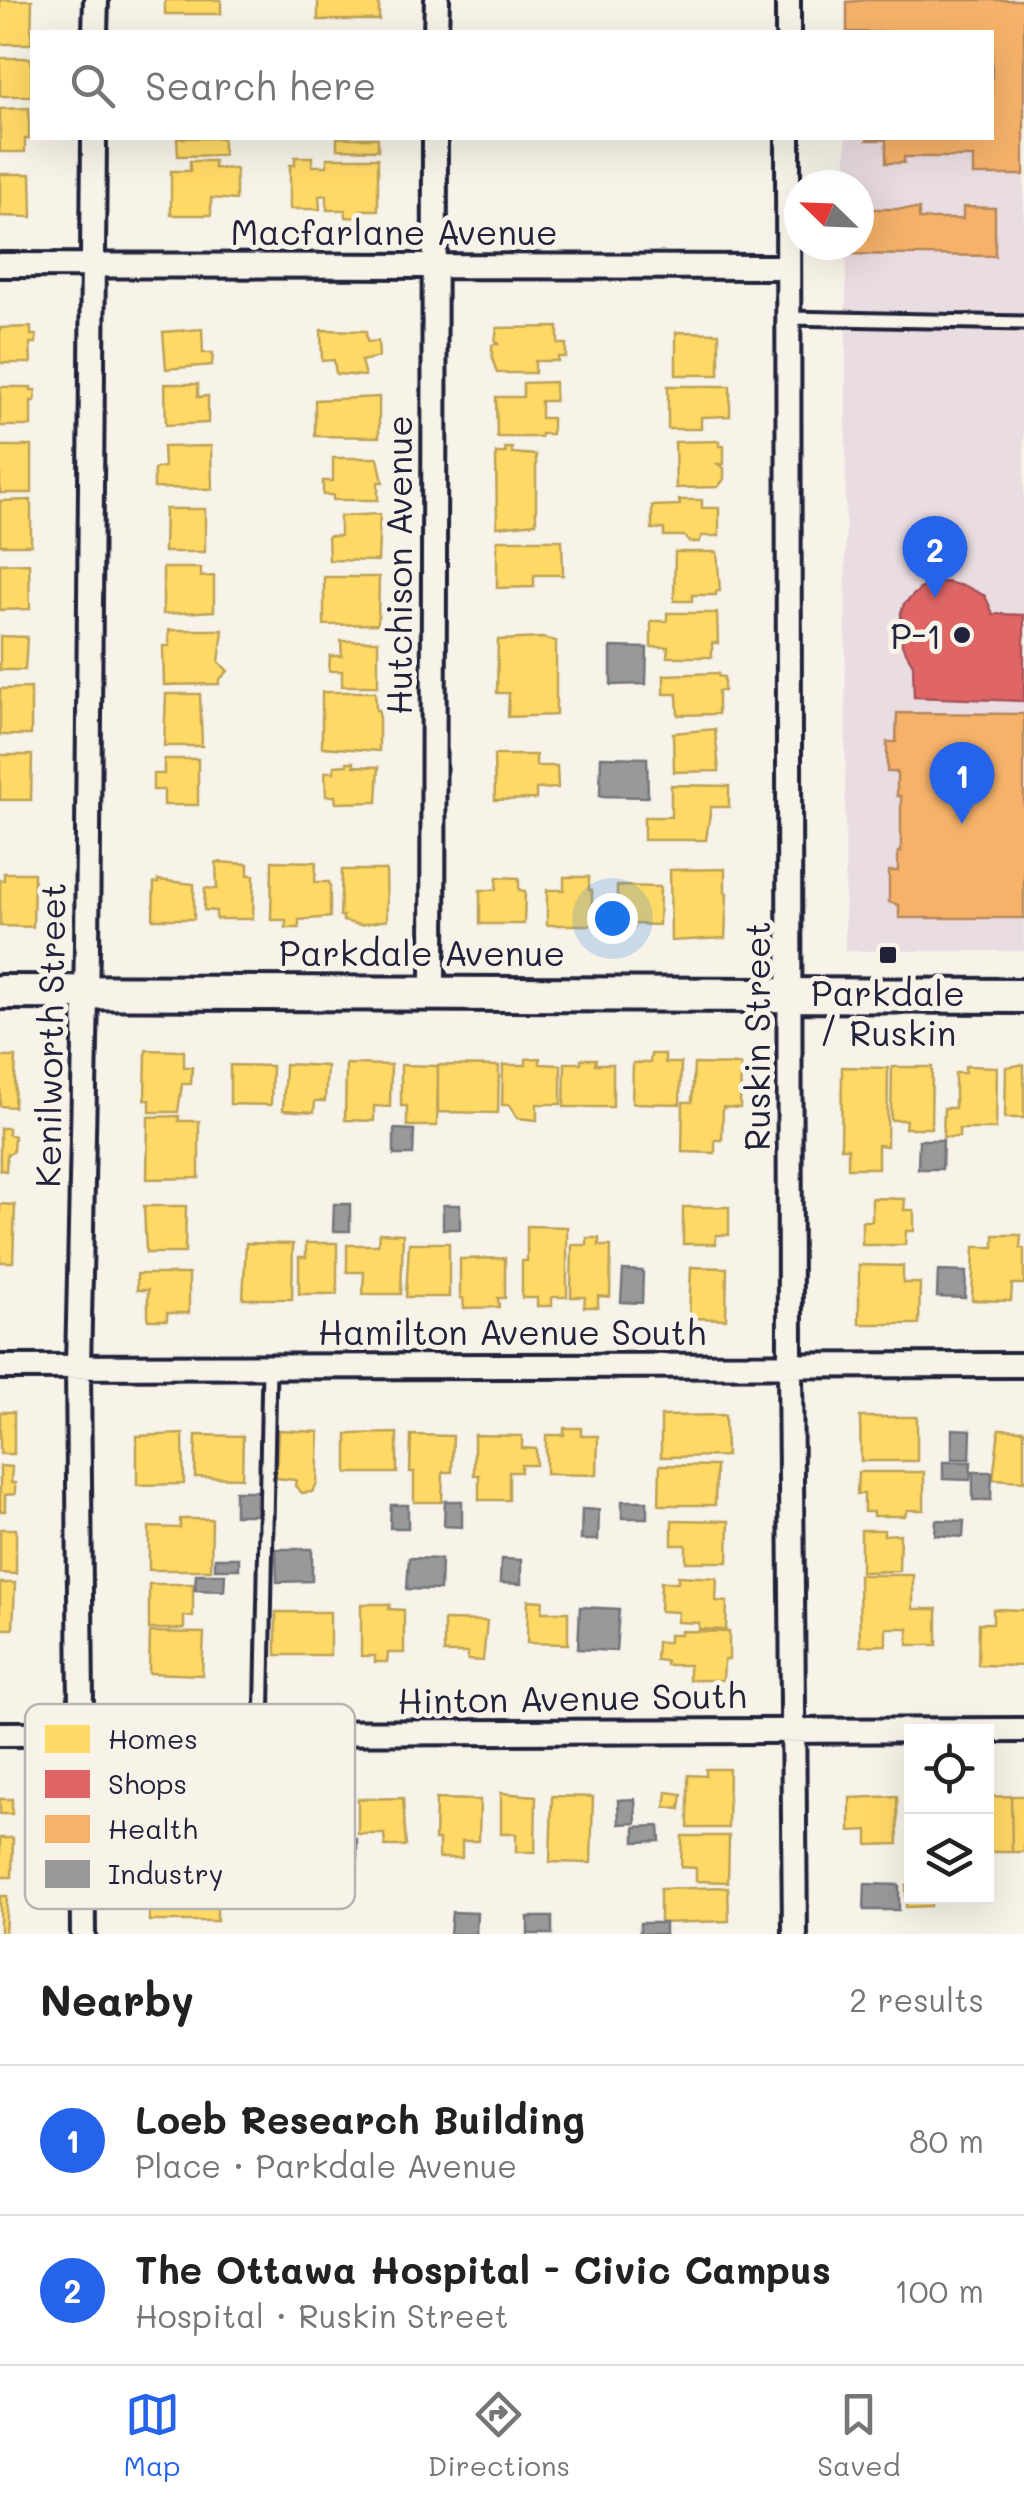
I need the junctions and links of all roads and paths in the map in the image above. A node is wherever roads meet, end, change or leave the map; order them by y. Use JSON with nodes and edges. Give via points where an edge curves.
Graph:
{"nodes":[{"id":1,"x":96,"y":0,"type":"edge"},
{"id":2,"x":437,"y":0,"type":"edge"},
{"id":3,"x":788,"y":0,"type":"edge"},
{"id":4,"x":95,"y":30,"type":"edge"},
{"id":5,"x":436,"y":30,"type":"edge"},
{"id":6,"x":788,"y":30,"type":"edge"},
{"id":7,"x":94,"y":140,"type":"edge"},
{"id":8,"x":435,"y":140,"type":"edge"},
{"id":9,"x":788,"y":140,"type":"edge"},
{"id":10,"x":0,"y":265,"type":"edge"},
{"id":11,"x":92,"y":265,"type":"junction"},
{"id":12,"x":433,"y":265,"type":"junction"},
{"id":13,"x":788,"y":267,"type":"junction"},
{"id":14,"x":788,"y":318,"type":"junction"},
{"id":15,"x":1024,"y":322,"type":"edge"},
{"id":16,"x":0,"y":992,"type":"edge"},
{"id":17,"x":433,"y":992,"type":"junction"},
{"id":18,"x":86,"y":993,"type":"junction"},
{"id":19,"x":791,"y":994,"type":"junction"},
{"id":20,"x":1024,"y":996,"type":"edge"},
{"id":21,"x":1024,"y":1365,"type":"edge"},
{"id":22,"x":790,"y":1366,"type":"junction"},
{"id":23,"x":0,"y":1367,"type":"edge"},
{"id":24,"x":78,"y":1367,"type":"junction"},
{"id":25,"x":269,"y":1367,"type":"junction"},
{"id":26,"x":83,"y":1704,"type":"edge"},
{"id":27,"x":263,"y":1704,"type":"edge"},
{"id":28,"x":793,"y":1730,"type":"junction"},
{"id":29,"x":1024,"y":1730,"type":"edge"},
{"id":30,"x":355,"y":1734,"type":"edge"},
{"id":31,"x":796,"y":1934,"type":"edge"}],
"edges":[{"from":1,"to":4,"type":"street"},
{"from":2,"to":5,"type":"street"},
{"from":3,"to":6,"type":"street"},
{"from":7,"to":11,"type":"street","name":"Kenilworth Street"},
{"from":8,"to":12,"type":"street","name":"Hutchison Avenue"},
{"from":9,"to":13,"type":"street","name":"Ruskin Street"},
{"from":10,"to":11,"type":"street","name":"Macfarlane Avenue"},
{"from":11,"to":12,"type":"street","name":"Macfarlane Avenue"},
{"from":11,"to":18,"type":"street","name":"Kenilworth Street"},
{"from":12,"to":13,"type":"street","name":"Macfarlane Avenue"},
{"from":12,"to":17,"type":"street","name":"Hutchison Avenue"},
{"from":13,"to":14,"type":"street","name":"Ruskin Street"},
{"from":14,"to":15,"type":"lane"},
{"from":14,"to":19,"type":"street","name":"Ruskin Street"},
{"from":16,"to":18,"type":"main road","name":"Parkdale Avenue"},
{"from":17,"to":18,"type":"main road","name":"Parkdale Avenue"},
{"from":17,"to":19,"type":"main road","name":"Parkdale Avenue"},
{"from":18,"to":24,"type":"street","name":"Kenilworth Street"},
{"from":19,"to":20,"type":"main road","name":"Parkdale Avenue"},
{"from":19,"to":22,"type":"street","name":"Ruskin Street"},
{"from":21,"to":22,"type":"street","name":"Hamilton Avenue South"},
{"from":22,"to":25,"type":"street","name":"Hamilton Avenue South"},
{"from":22,"to":28,"type":"street","name":"Ruskin Street"},
{"from":23,"to":24,"type":"street","name":"Hamilton Avenue South"},
{"from":24,"to":25,"type":"street","name":"Hamilton Avenue South"},
{"from":24,"to":26,"type":"street","name":"Kenilworth Street"},
{"from":25,"to":27,"type":"lane"},
{"from":28,"to":29,"type":"street","name":"Hinton Avenue South"},
{"from":28,"to":30,"type":"street","name":"Hinton Avenue South"},
{"from":28,"to":31,"type":"street","name":"Ruskin Street"}]}
